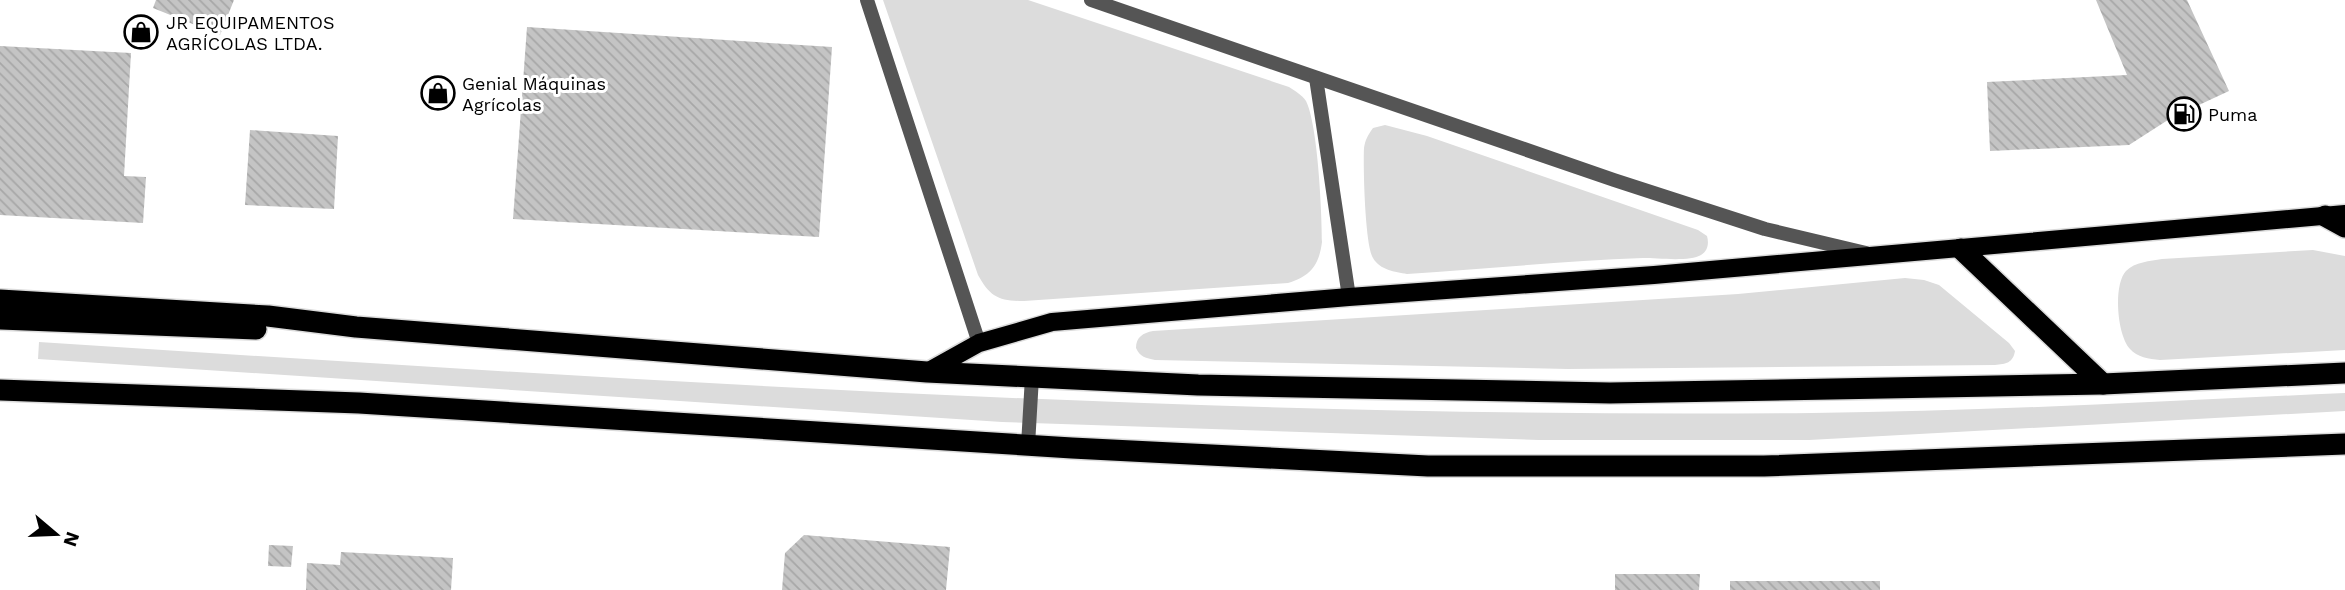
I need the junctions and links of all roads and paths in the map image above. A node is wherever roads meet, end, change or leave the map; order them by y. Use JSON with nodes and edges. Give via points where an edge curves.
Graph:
{"nodes":[{"id":1,"x":867,"y":0,"type":"edge"},
{"id":2,"x":1091,"y":0,"type":"edge"},
{"id":3,"x":1316,"y":78,"type":"junction"},
{"id":4,"x":2335,"y":215,"type":"edge"},
{"id":5,"x":2345,"y":227,"type":"edge"},
{"id":6,"x":1961,"y":248,"type":"junction"},
{"id":7,"x":1877,"y":256,"type":"junction"},
{"id":8,"x":1349,"y":297,"type":"junction"},
{"id":9,"x":0,"y":300,"type":"edge"},
{"id":10,"x":0,"y":319,"type":"edge"},
{"id":11,"x":356,"y":327,"type":"junction"},
{"id":12,"x":979,"y":344,"type":"junction"},
{"id":13,"x":927,"y":372,"type":"junction"},
{"id":14,"x":2345,"y":373,"type":"edge"},
{"id":15,"x":1032,"y":377,"type":"junction"},
{"id":16,"x":2103,"y":384,"type":"junction"},
{"id":17,"x":0,"y":390,"type":"edge"},
{"id":18,"x":2345,"y":444,"type":"edge"},
{"id":19,"x":1028,"y":445,"type":"junction"}],
"edges":[{"from":1,"to":12,"type":"street"},
{"from":2,"to":3,"type":"street"},
{"from":3,"to":7,"type":"street","via":[[1765,229]]},
{"from":3,"to":8,"type":"street"},
{"from":4,"to":5,"type":"highway"},
{"from":4,"to":6,"type":"main road"},
{"from":6,"to":7,"type":"main road"},
{"from":6,"to":16,"type":"highway"},
{"from":7,"to":8,"type":"main road"},
{"from":8,"to":12,"type":"main road","via":[[1052,322]]},
{"from":9,"to":11,"type":"highway","via":[[268,316]]},
{"from":10,"to":11,"type":"highway","via":[[272,330]]},
{"from":11,"to":13,"type":"highway"},
{"from":12,"to":13,"type":"main road"},
{"from":13,"to":15,"type":"highway"},
{"from":14,"to":16,"type":"highway"},
{"from":15,"to":16,"type":"highway","via":[[1610,393]]},
{"from":15,"to":19,"type":"street"},
{"from":17,"to":19,"type":"highway","via":[[359,403]]},
{"from":18,"to":19,"type":"highway","via":[[1764,466],[1428,466]]}]}
